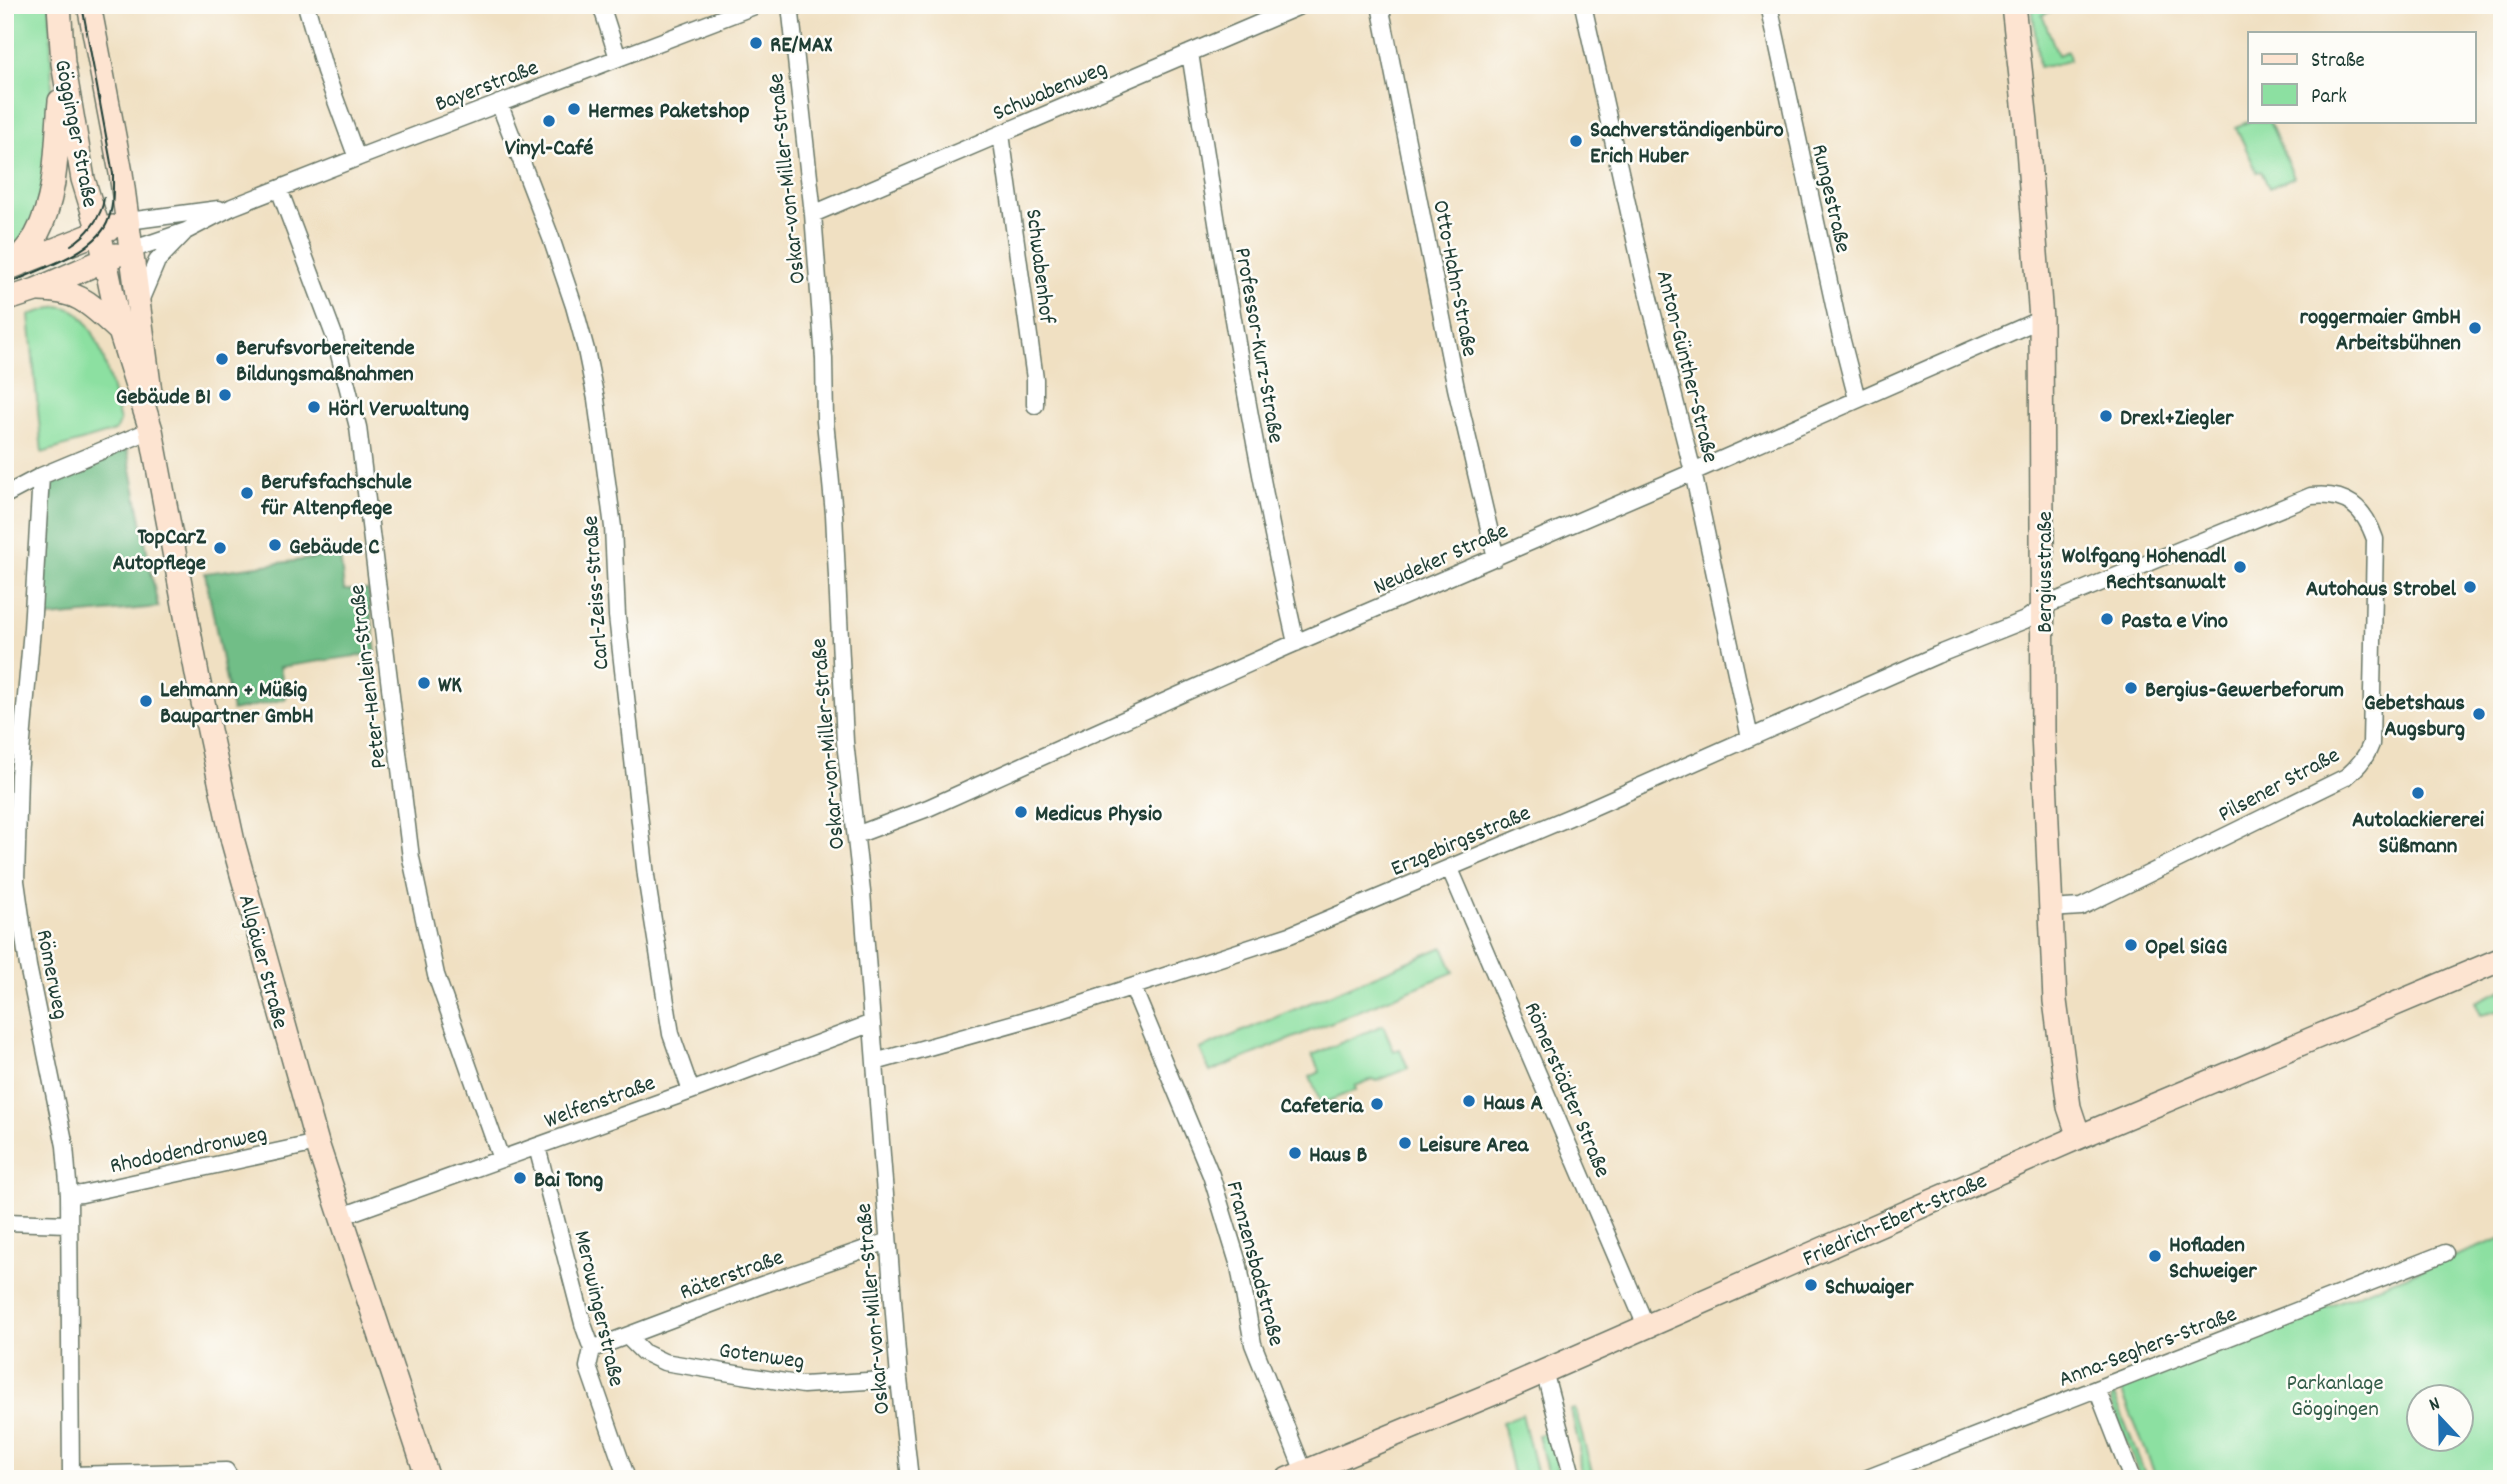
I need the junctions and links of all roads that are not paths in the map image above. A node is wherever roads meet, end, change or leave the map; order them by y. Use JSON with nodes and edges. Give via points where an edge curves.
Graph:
{"nodes":[{"id":1,"x":59,"y":5,"type":"edge"},
{"id":2,"x":89,"y":5,"type":"edge"},
{"id":3,"x":306,"y":5,"type":"edge"},
{"id":4,"x":601,"y":5,"type":"edge"},
{"id":5,"x":757,"y":5,"type":"edge"},
{"id":6,"x":790,"y":5,"type":"edge"},
{"id":7,"x":1302,"y":5,"type":"edge"},
{"id":8,"x":1380,"y":5,"type":"edge"},
{"id":9,"x":1583,"y":5,"type":"edge"},
{"id":10,"x":1769,"y":5,"type":"edge"},
{"id":11,"x":2013,"y":5,"type":"edge"},
{"id":12,"x":1190,"y":53,"type":"junction"},
{"id":13,"x":618,"y":58,"type":"junction"},
{"id":14,"x":63,"y":63,"type":"junction"},
{"id":15,"x":499,"y":103,"type":"junction"},
{"id":16,"x":1001,"y":134,"type":"junction"},
{"id":17,"x":356,"y":158,"type":"junction"},
{"id":18,"x":279,"y":189,"type":"junction"},
{"id":19,"x":232,"y":207,"type":"junction"},
{"id":20,"x":813,"y":214,"type":"junction"},
{"id":21,"x":128,"y":220,"type":"junction"},
{"id":22,"x":186,"y":231,"type":"junction"},
{"id":23,"x":99,"y":232,"type":"junction"},
{"id":24,"x":131,"y":250,"type":"junction"},
{"id":25,"x":104,"y":260,"type":"junction"},
{"id":26,"x":9,"y":268,"type":"edge"},
{"id":27,"x":36,"y":290,"type":"junction"},
{"id":28,"x":5,"y":300,"type":"edge"},
{"id":29,"x":137,"y":306,"type":"junction"},
{"id":30,"x":2041,"y":319,"type":"junction"},
{"id":31,"x":120,"y":331,"type":"junction"},
{"id":32,"x":1857,"y":399,"type":"junction"},
{"id":33,"x":1035,"y":405,"type":"dead end"},
{"id":34,"x":151,"y":430,"type":"junction"},
{"id":35,"x":1693,"y":472,"type":"junction"},
{"id":36,"x":41,"y":476,"type":"junction"},
{"id":37,"x":5,"y":495,"type":"edge"},
{"id":38,"x":1496,"y":558,"type":"junction"},
{"id":39,"x":2044,"y":606,"type":"junction"},
{"id":40,"x":1296,"y":643,"type":"junction"},
{"id":41,"x":1750,"y":738,"type":"junction"},
{"id":42,"x":856,"y":835,"type":"junction"},
{"id":43,"x":1450,"y":869,"type":"junction"},
{"id":44,"x":2049,"y":909,"type":"junction"},
{"id":45,"x":2502,"y":959,"type":"edge"},
{"id":46,"x":1133,"y":988,"type":"junction"},
{"id":47,"x":872,"y":1023,"type":"junction"},
{"id":48,"x":875,"y":1062,"type":"junction"},
{"id":49,"x":691,"y":1091,"type":"junction"},
{"id":50,"x":2079,"y":1138,"type":"junction"},
{"id":51,"x":317,"y":1143,"type":"junction"},
{"id":52,"x":537,"y":1147,"type":"junction"},
{"id":53,"x":501,"y":1159,"type":"junction"},
{"id":54,"x":69,"y":1195,"type":"junction"},
{"id":55,"x":342,"y":1216,"type":"junction"},
{"id":56,"x":5,"y":1222,"type":"edge"},
{"id":57,"x":68,"y":1223,"type":"junction"},
{"id":58,"x":888,"y":1241,"type":"junction"},
{"id":59,"x":2445,"y":1252,"type":"dead end"},
{"id":60,"x":1646,"y":1326,"type":"junction"},
{"id":61,"x":627,"y":1336,"type":"junction"},
{"id":62,"x":592,"y":1349,"type":"junction"},
{"id":63,"x":1544,"y":1371,"type":"junction"},
{"id":64,"x":899,"y":1379,"type":"junction"},
{"id":65,"x":2098,"y":1389,"type":"junction"},
{"id":66,"x":1902,"y":1472,"type":"edge"},
{"id":67,"x":1296,"y":1476,"type":"edge"},
{"id":68,"x":71,"y":1477,"type":"edge"},
{"id":69,"x":231,"y":1479,"type":"edge"},
{"id":70,"x":428,"y":1479,"type":"edge"},
{"id":71,"x":627,"y":1479,"type":"edge"},
{"id":72,"x":910,"y":1479,"type":"edge"},
{"id":73,"x":1573,"y":1479,"type":"edge"},
{"id":74,"x":1865,"y":1479,"type":"edge"},
{"id":75,"x":2132,"y":1479,"type":"edge"}],
"edges":[{"from":1,"to":14,"type":"street","name":"Gögginger Straße"},
{"from":2,"to":21,"type":"street","name":"Gögginger Straße"},
{"from":3,"to":17,"type":"street"},
{"from":4,"to":13,"type":"street"},
{"from":5,"to":13,"type":"street","name":"Bayerstraße"},
{"from":6,"to":20,"type":"street","name":"Oskar-von-Miller-Straße"},
{"from":7,"to":12,"type":"street","name":"Schwabenweg"},
{"from":8,"to":38,"type":"street","name":"Otto-Hahn-Straße","via":[[1456,388]]},
{"from":9,"to":35,"type":"street","name":"Anton-Günther-Straße","via":[[1643,275]]},
{"from":10,"to":32,"type":"street","name":"Rungestraße"},
{"from":11,"to":30,"type":"street","name":"Bergiusstraße"},
{"from":12,"to":16,"type":"street","name":"Schwabenweg"},
{"from":12,"to":40,"type":"street","name":"Professor-Kurz-Straße","via":[[1253,433]]},
{"from":13,"to":15,"type":"street","name":"Bayerstraße"},
{"from":14,"to":23,"type":"street","name":"Gögginger Straße","via":[[83,179]]},
{"from":14,"to":26,"type":"street","via":[[48,203],[36,236]]},
{"from":15,"to":17,"type":"street","name":"Bayerstraße"},
{"from":15,"to":49,"type":"street","name":"Carl-Zeiss-Straße","via":[[574,306],[596,399],[613,527],[617,616],[647,887],[671,1034]]},
{"from":16,"to":20,"type":"street","name":"Schwabenweg"},
{"from":16,"to":33,"type":"street","name":"Schwabenhof"},
{"from":17,"to":18,"type":"street","name":"Bayerstraße"},
{"from":18,"to":19,"type":"street","name":"Bayerstraße"},
{"from":18,"to":53,"type":"street","name":"Peter-Henlein-Straße","via":[[334,335],[358,427],[411,858],[436,975]]},
{"from":19,"to":21,"type":"street","name":"Bayerstraße"},
{"from":19,"to":22,"type":"street","name":"Bayerstraße"},
{"from":20,"to":42,"type":"street","name":"Oskar-von-Miller-Straße","via":[[845,742]]},
{"from":21,"to":23,"type":"street"},
{"from":21,"to":24,"type":"street","name":"Gögginger Straße"},
{"from":22,"to":24,"type":"street","name":"Bayerstraße"},
{"from":22,"to":29,"type":"street","name":"Bayerstraße","via":[[157,261]]},
{"from":23,"to":25,"type":"street","name":"Gögginger Straße"},
{"from":23,"to":26,"type":"street"},
{"from":24,"to":25,"type":"street"},
{"from":24,"to":29,"type":"street","name":"Allgäuer Straße"},
{"from":25,"to":27,"type":"street"},
{"from":25,"to":31,"type":"street","name":"Allgäuer Straße"},
{"from":27,"to":28,"type":"street"},
{"from":27,"to":31,"type":"street","via":[[61,290],[82,297]]},
{"from":29,"to":34,"type":"street","name":"Allgäuer Straße","via":[[150,381]]},
{"from":30,"to":32,"type":"street","name":"Neudeker Straße"},
{"from":30,"to":39,"type":"street","name":"Bergiusstraße"},
{"from":31,"to":34,"type":"street","name":"Allgäuer Straße"},
{"from":32,"to":35,"type":"street","name":"Neudeker Straße"},
{"from":34,"to":36,"type":"street"},
{"from":34,"to":51,"type":"street","name":"Allgäuer Straße","via":[[233,842]]},
{"from":35,"to":38,"type":"street","name":"Neudeker Straße"},
{"from":35,"to":41,"type":"street","name":"Anton-Günther-Straße"},
{"from":36,"to":37,"type":"street"},
{"from":36,"to":54,"type":"street","name":"Römerweg","via":[[19,775],[16,881],[28,967],[63,1138]]},
{"from":38,"to":40,"type":"street","name":"Neudeker Straße"},
{"from":39,"to":41,"type":"street","name":"Erzgebirgsstraße","via":[[2025,620]]},
{"from":39,"to":44,"type":"street","name":"Bergiusstraße"},
{"from":39,"to":44,"type":"street","name":"Pilsener Straße","via":[[2311,496],[2329,494],[2353,504],[2375,538],[2371,744],[2355,770],[2081,907]]},
{"from":40,"to":42,"type":"street","name":"Neudeker Straße","via":[[928,808]]},
{"from":41,"to":43,"type":"street","name":"Erzgebirgsstraße"},
{"from":42,"to":47,"type":"street","name":"Oskar-von-Miller-Straße"},
{"from":43,"to":46,"type":"street","name":"Erzgebirgsstraße","via":[[1290,935]]},
{"from":43,"to":60,"type":"street","name":"Römerstädter Straße"},
{"from":44,"to":50,"type":"street","name":"Bergiusstraße","via":[[2058,1031],[2069,1107]]},
{"from":45,"to":50,"type":"street","name":"Friedrich-Ebert-Straße"},
{"from":46,"to":48,"type":"street","name":"Erzgebirgsstraße"},
{"from":46,"to":67,"type":"street","name":"Franzensbadstraße","via":[[1211,1175],[1239,1266],[1253,1344]]},
{"from":47,"to":48,"type":"street","name":"Oskar-von-Miller-Straße"},
{"from":47,"to":49,"type":"street","name":"Welfenstraße"},
{"from":48,"to":58,"type":"street","name":"Oskar-von-Miller-Straße"},
{"from":49,"to":52,"type":"street","name":"Welfenstraße"},
{"from":50,"to":60,"type":"street","name":"Friedrich-Ebert-Straße"},
{"from":51,"to":54,"type":"street","name":"Rhododendronweg"},
{"from":51,"to":55,"type":"street","name":"Allgäuer Straße"},
{"from":52,"to":53,"type":"street","name":"Welfenstraße"},
{"from":52,"to":62,"type":"street","name":"Merowingerstraße"},
{"from":53,"to":55,"type":"street","name":"Welfenstraße"},
{"from":54,"to":57,"type":"street","name":"Römerweg"},
{"from":55,"to":70,"type":"street","name":"Allgäuer Straße"},
{"from":56,"to":57,"type":"street"},
{"from":57,"to":68,"type":"street","name":"Römerweg"},
{"from":58,"to":61,"type":"street","name":"Räterstraße"},
{"from":58,"to":64,"type":"street","name":"Oskar-von-Miller-Straße"},
{"from":59,"to":65,"type":"street","name":"Anna-Seghers-Straße"},
{"from":60,"to":63,"type":"street","name":"Friedrich-Ebert-Straße"},
{"from":61,"to":62,"type":"street","name":"Räterstraße"},
{"from":61,"to":64,"type":"street","name":"Gotenweg","via":[[643,1352],[664,1362],[803,1385]]},
{"from":62,"to":71,"type":"street","name":"Merowingerstraße","via":[[588,1367]]},
{"from":63,"to":67,"type":"street","name":"Friedrich-Ebert-Straße"},
{"from":63,"to":73,"type":"street"},
{"from":64,"to":72,"type":"street","name":"Oskar-von-Miller-Straße"},
{"from":65,"to":66,"type":"street","name":"Anna-Seghers-Straße"},
{"from":65,"to":75,"type":"street"},
{"from":66,"to":74,"type":"street","name":"Anna-Seghers-Straße"},
{"from":68,"to":69,"type":"street","via":[[226,1471]]}]}
